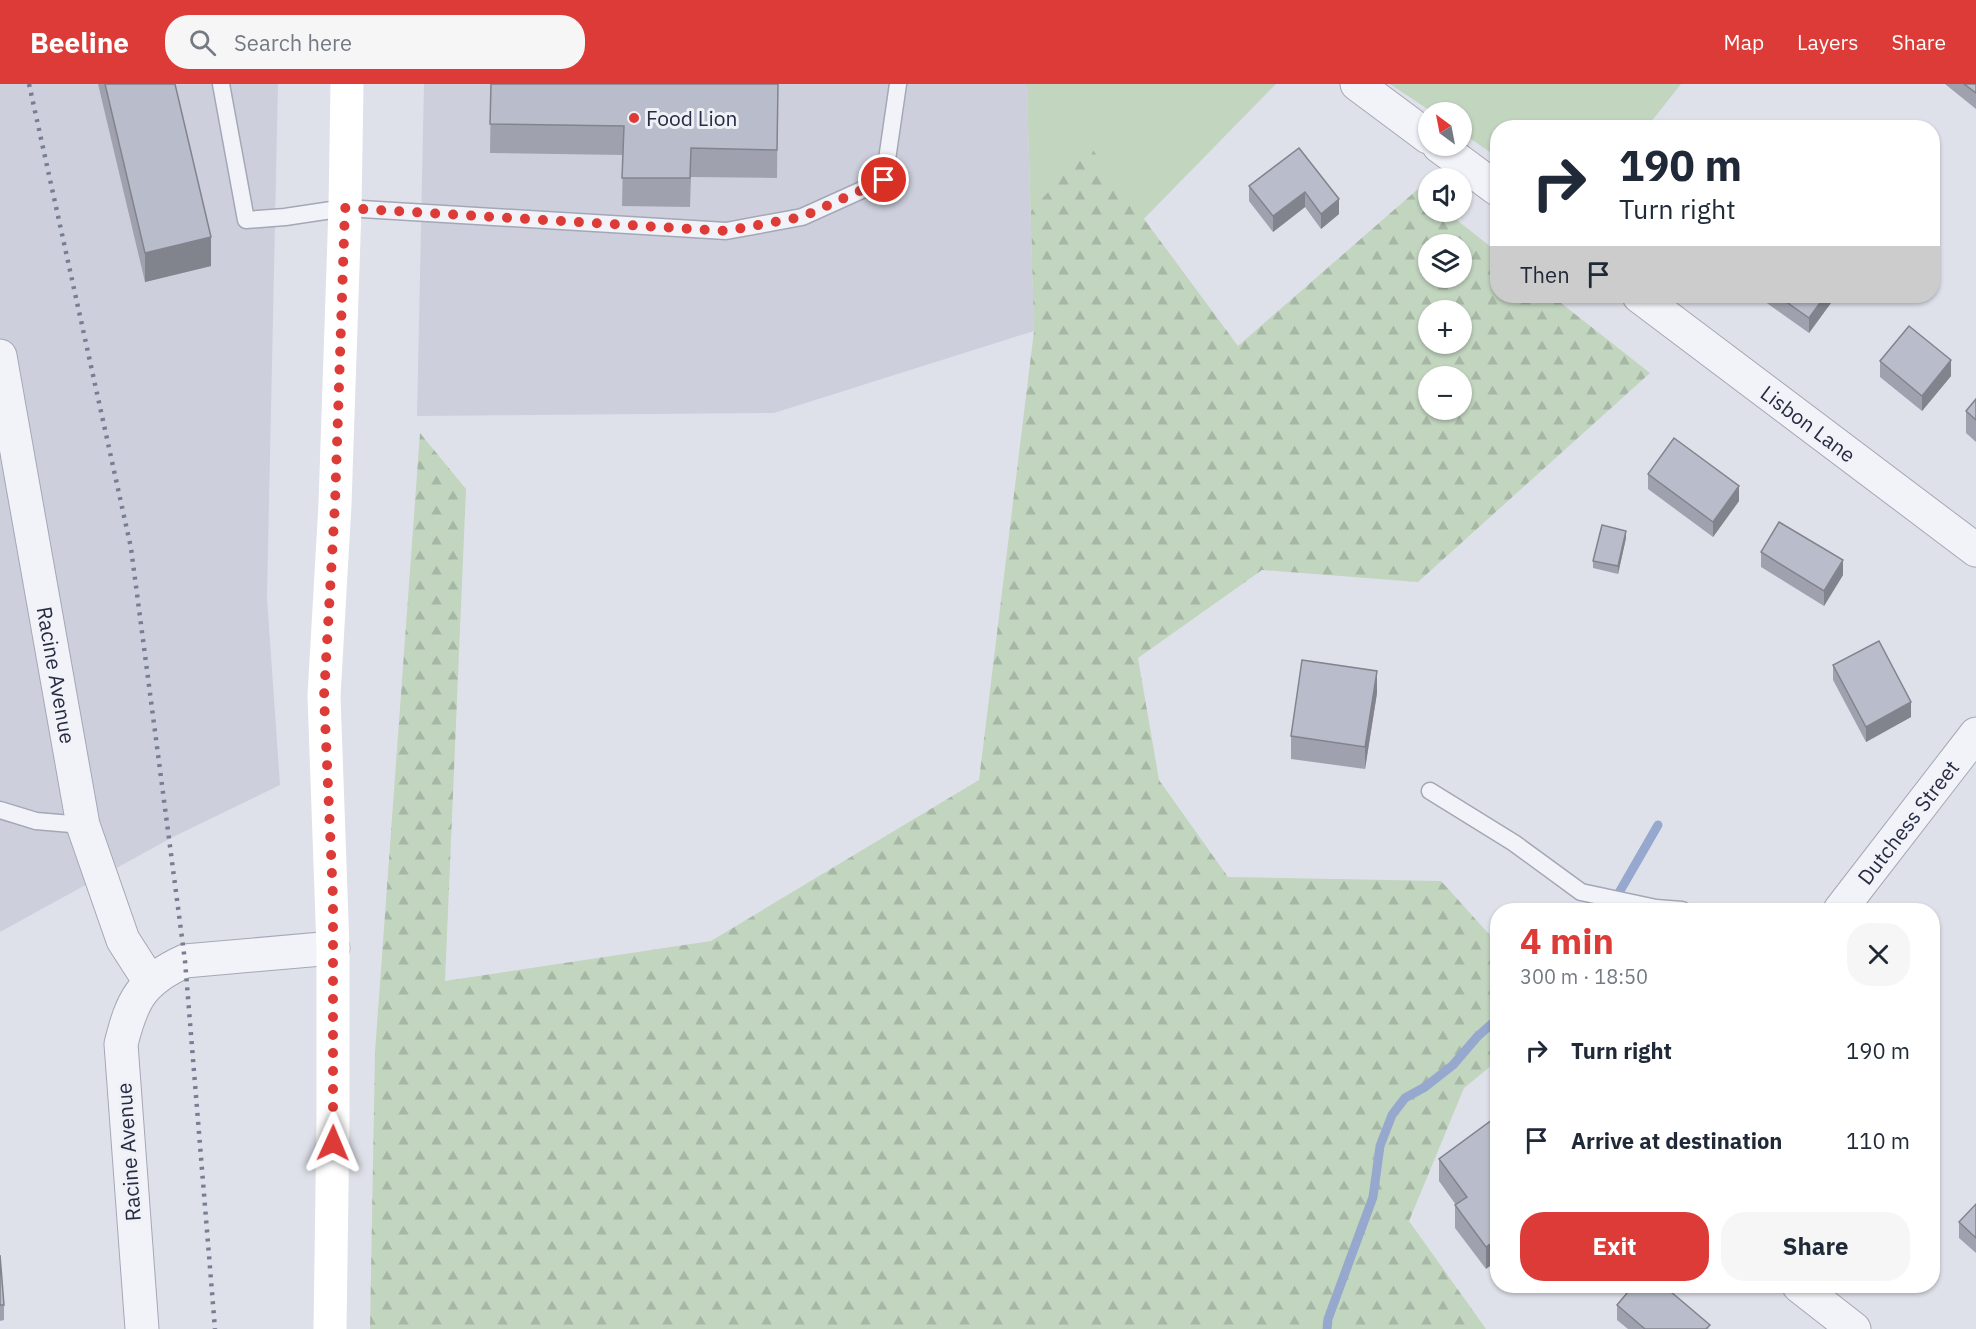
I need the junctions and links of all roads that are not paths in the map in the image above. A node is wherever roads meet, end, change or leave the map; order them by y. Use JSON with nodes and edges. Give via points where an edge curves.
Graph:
{"nodes":[{"id":1,"x":221,"y":84,"type":"edge"},
{"id":2,"x":347,"y":84,"type":"edge"},
{"id":3,"x":898,"y":84,"type":"edge"},
{"id":4,"x":1357,"y":84,"type":"edge"},
{"id":5,"x":1418,"y":130,"type":"edge"},
{"id":6,"x":1452,"y":156,"type":"edge"},
{"id":7,"x":1490,"y":184,"type":"edge"},
{"id":8,"x":345,"y":208,"type":"junction"},
{"id":9,"x":1647,"y":303,"type":"edge"},
{"id":10,"x":2,"y":376,"type":"edge"},
{"id":11,"x":1976,"y":550,"type":"edge"},
{"id":12,"x":1976,"y":734,"type":"edge"},
{"id":13,"x":1430,"y":791,"type":"dead end"},
{"id":14,"x":0,"y":810,"type":"edge"},
{"id":15,"x":83,"y":825,"type":"junction"},
{"id":16,"x":1633,"y":903,"type":"edge"},
{"id":17,"x":1845,"y":903,"type":"edge"},
{"id":18,"x":333,"y":948,"type":"junction"},
{"id":19,"x":150,"y":982,"type":"junction"},
{"id":20,"x":1808,"y":1293,"type":"edge"},
{"id":21,"x":142,"y":1329,"type":"edge"},
{"id":22,"x":330,"y":1329,"type":"edge"},
{"id":23,"x":1854,"y":1329,"type":"edge"}],
"edges":[{"from":1,"to":8,"type":"lane","via":[[246,220]]},
{"from":2,"to":8,"type":"main road"},
{"from":3,"to":8,"type":"lane","via":[[884,180],[802,217],[726,231]]},
{"from":4,"to":5,"type":"street"},
{"from":6,"to":7,"type":"street"},
{"from":8,"to":18,"type":"main road","via":[[324,696]]},
{"from":9,"to":11,"type":"street","name":"Lisbon Lane"},
{"from":10,"to":15,"type":"street","name":"Racine Avenue"},
{"from":12,"to":17,"type":"street","name":"Dutchess Street"},
{"from":13,"to":16,"type":"lane","via":[[1514,843],[1581,892]]},
{"from":14,"to":15,"type":"lane","via":[[36,821]]},
{"from":15,"to":19,"type":"street","name":"Racine Avenue","via":[[123,940]]},
{"from":18,"to":19,"type":"street","name":"Racine Avenue","via":[[185,961]]},
{"from":18,"to":22,"type":"main road"},
{"from":19,"to":21,"type":"street","name":"Racine Avenue","via":[[128,1014],[121,1044]]},
{"from":20,"to":23,"type":"street"}]}
